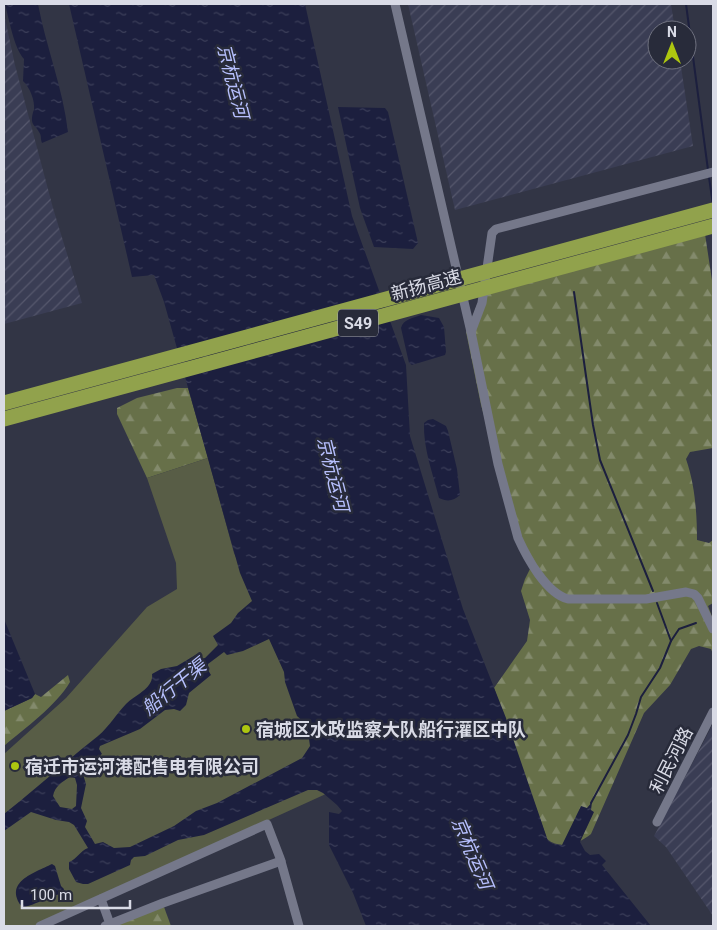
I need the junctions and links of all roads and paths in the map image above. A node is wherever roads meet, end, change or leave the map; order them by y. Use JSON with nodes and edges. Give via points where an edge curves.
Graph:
{"nodes":[{"id":1,"x":395,"y":4,"type":"edge"},
{"id":2,"x":713,"y":172,"type":"edge"},
{"id":3,"x":713,"y":210,"type":"edge"},
{"id":4,"x":713,"y":226,"type":"edge"},
{"id":5,"x":471,"y":332,"type":"junction"},
{"id":6,"x":4,"y":403,"type":"edge"},
{"id":7,"x":4,"y":419,"type":"edge"},
{"id":8,"x":713,"y":628,"type":"edge"},
{"id":9,"x":713,"y":712,"type":"edge"},
{"id":10,"x":657,"y":822,"type":"dead end"},
{"id":11,"x":281,"y":861,"type":"junction"},
{"id":12,"x":101,"y":899,"type":"junction"},
{"id":13,"x":107,"y":925,"type":"edge"},
{"id":14,"x":40,"y":926,"type":"edge"},
{"id":15,"x":299,"y":926,"type":"edge"}],
"edges":[{"from":1,"to":5,"type":"street"},
{"from":2,"to":5,"type":"street","via":[[496,229],[492,233],[482,303]]},
{"from":3,"to":6,"type":"highway","name":"新扬高速","number":"S49"},
{"from":4,"to":7,"type":"highway","name":"新扬高速","number":"S49"},
{"from":5,"to":8,"type":"street","via":[[498,464],[518,538],[555,593],[568,599],[646,598],[686,592],[698,598]]},
{"from":9,"to":10,"type":"street","name":"利民河路"},
{"from":11,"to":12,"type":"street","via":[[267,824]]},
{"from":11,"to":13,"type":"street"},
{"from":11,"to":15,"type":"street"},
{"from":12,"to":13,"type":"street"},
{"from":12,"to":14,"type":"street"}]}
